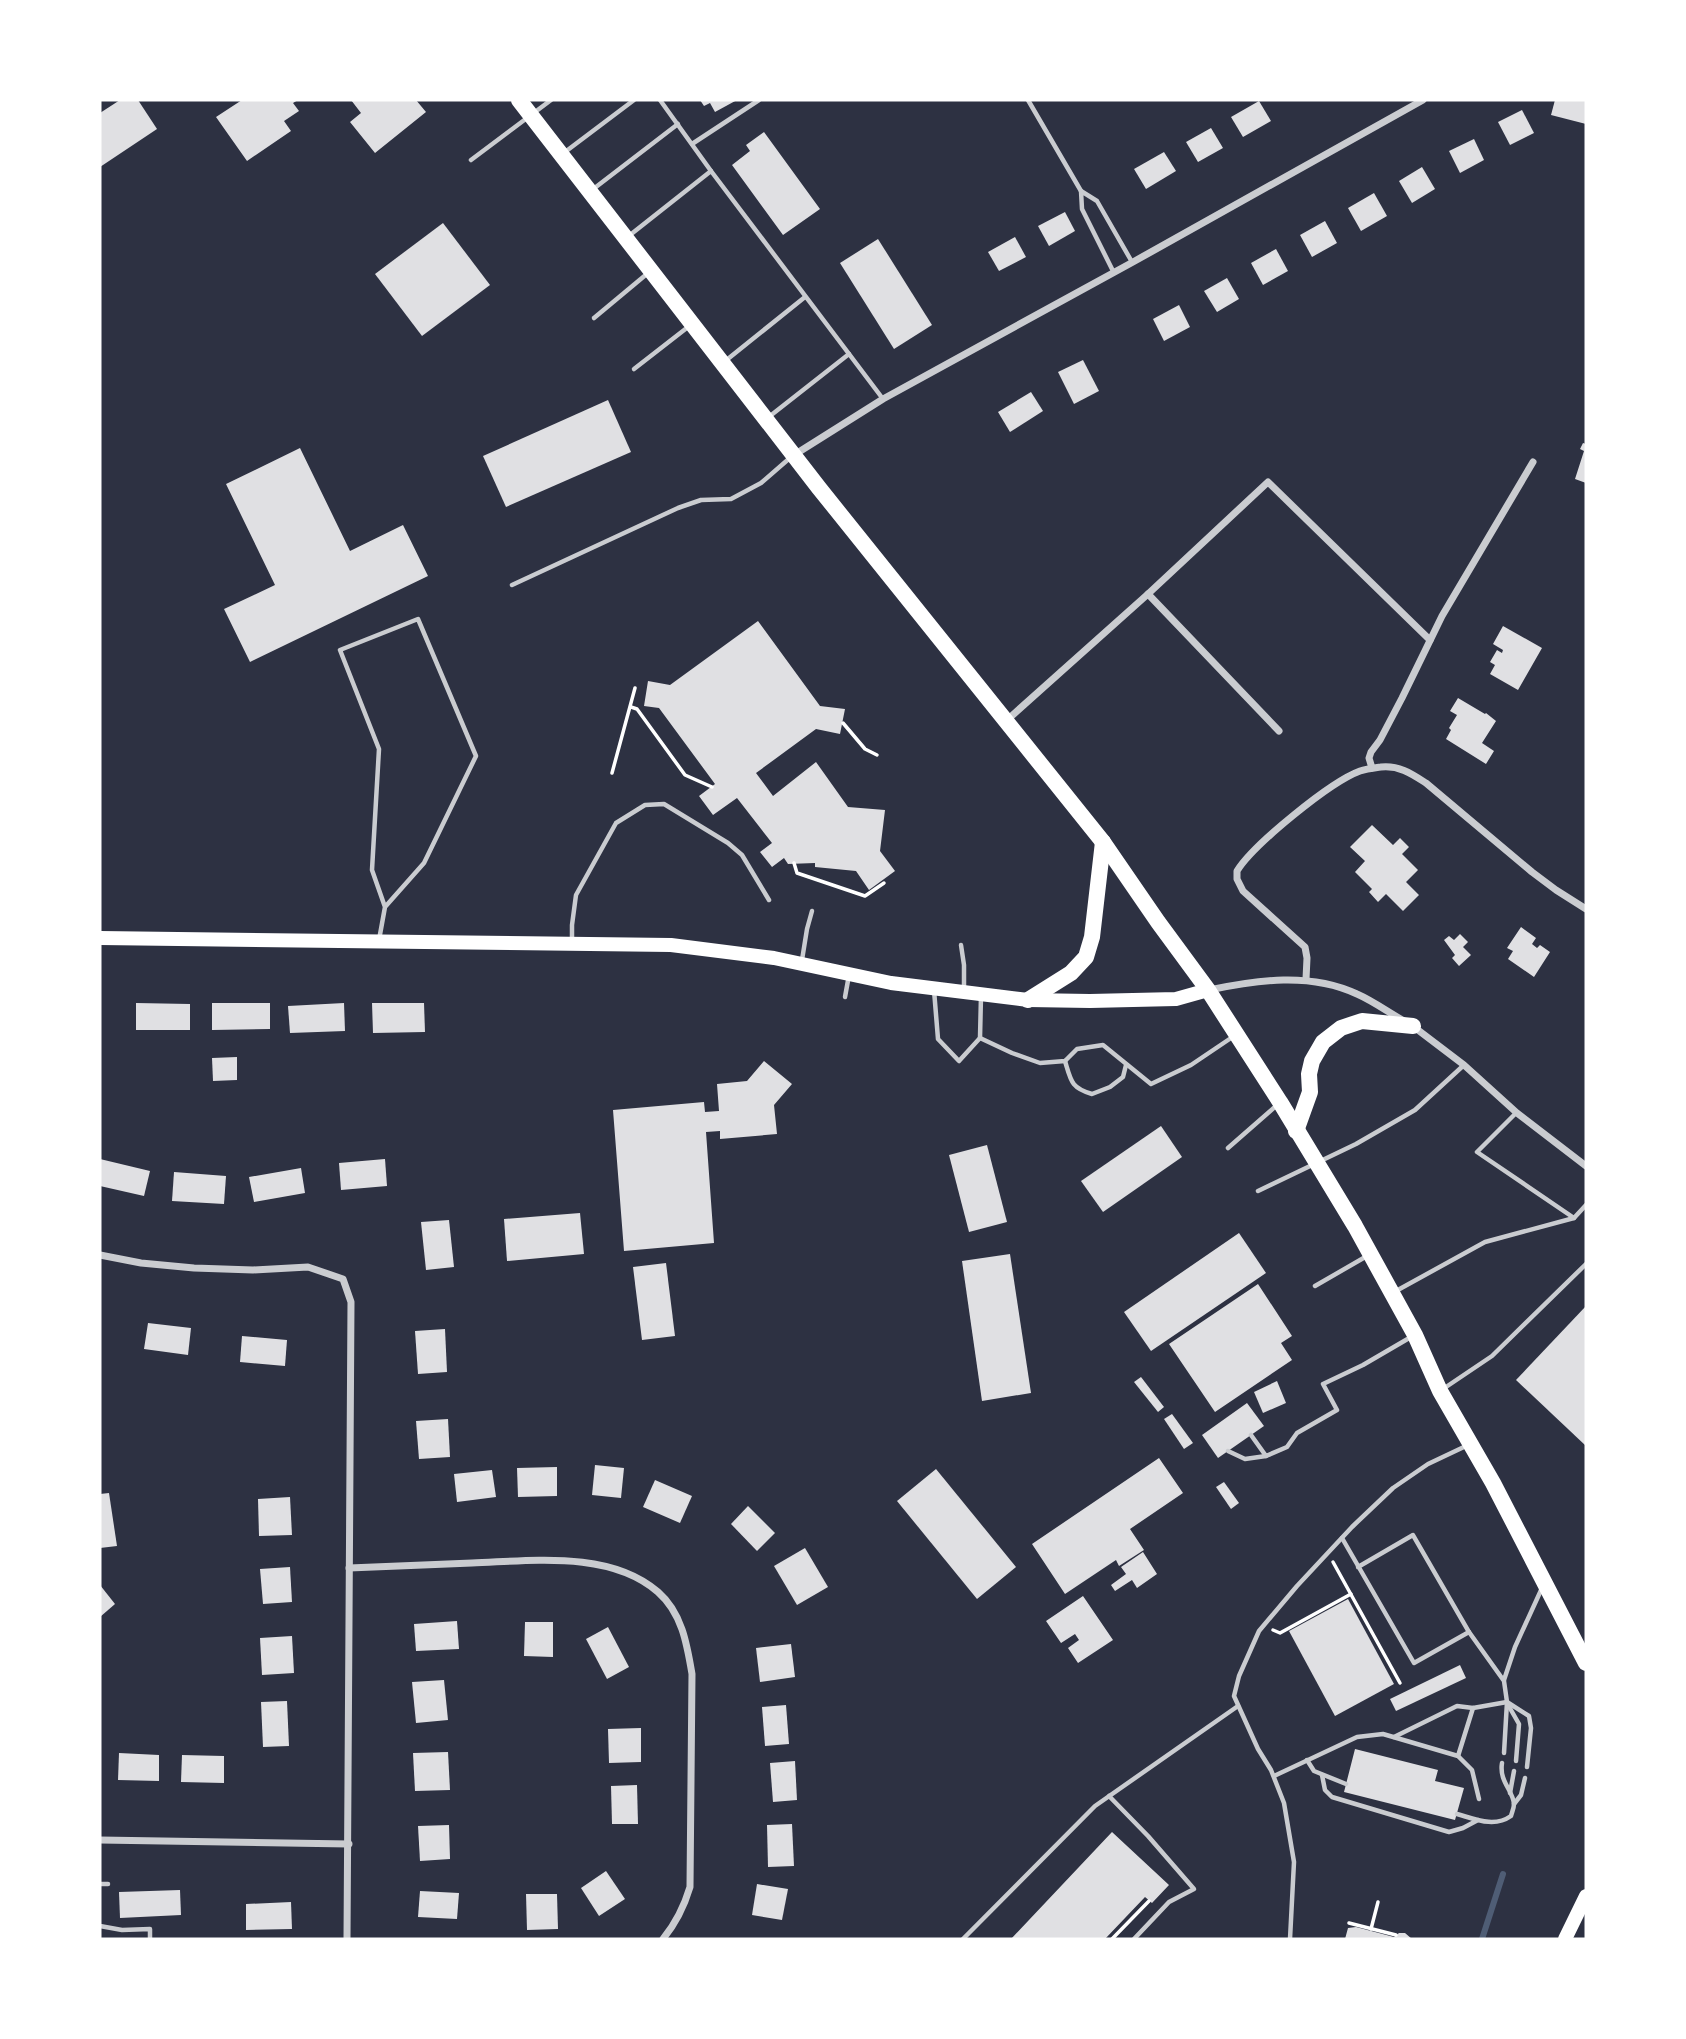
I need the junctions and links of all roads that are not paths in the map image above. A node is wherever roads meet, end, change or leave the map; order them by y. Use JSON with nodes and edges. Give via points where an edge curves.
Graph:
{"nodes":[{"id":1,"x":519,"y":100,"type":"edge"},
{"id":2,"x":551,"y":100,"type":"edge"},
{"id":3,"x":634,"y":100,"type":"edge"},
{"id":4,"x":660,"y":100,"type":"edge"},
{"id":5,"x":759,"y":100,"type":"edge"},
{"id":6,"x":1028,"y":100,"type":"edge"},
{"id":7,"x":1423,"y":100,"type":"edge"},
{"id":8,"x":531,"y":115,"type":"junction"},
{"id":9,"x":678,"y":124,"type":"junction"},
{"id":10,"x":692,"y":144,"type":"junction"},
{"id":11,"x":563,"y":154,"type":"junction"},
{"id":12,"x":471,"y":160,"type":"dead end"},
{"id":13,"x":711,"y":171,"type":"junction"},
{"id":14,"x":1081,"y":191,"type":"junction"},
{"id":15,"x":590,"y":192,"type":"junction"},
{"id":16,"x":626,"y":238,"type":"junction"},
{"id":17,"x":1133,"y":262,"type":"junction"},
{"id":18,"x":651,"y":271,"type":"junction"},
{"id":19,"x":1114,"y":273,"type":"junction"},
{"id":20,"x":805,"y":297,"type":"junction"},
{"id":21,"x":594,"y":318,"type":"dead end"},
{"id":22,"x":692,"y":324,"type":"junction"},
{"id":23,"x":849,"y":355,"type":"junction"},
{"id":24,"x":723,"y":362,"type":"junction"},
{"id":25,"x":634,"y":369,"type":"dead end"},
{"id":26,"x":883,"y":399,"type":"junction"},
{"id":27,"x":766,"y":419,"type":"junction"},
{"id":28,"x":794,"y":455,"type":"junction"},
{"id":29,"x":1534,"y":462,"type":"dead end"},
{"id":30,"x":512,"y":585,"type":"dead end"},
{"id":31,"x":1148,"y":594,"type":"junction"},
{"id":32,"x":1430,"y":640,"type":"junction"},
{"id":33,"x":1006,"y":721,"type":"junction"},
{"id":34,"x":1279,"y":731,"type":"dead end"},
{"id":35,"x":1372,"y":768,"type":"junction"},
{"id":36,"x":1103,"y":842,"type":"junction"},
{"id":37,"x":769,"y":900,"type":"dead end"},
{"id":38,"x":385,"y":907,"type":"junction"},
{"id":39,"x":1586,"y":909,"type":"edge"},
{"id":40,"x":812,"y":911,"type":"dead end"},
{"id":41,"x":100,"y":938,"type":"edge"},
{"id":42,"x":379,"y":941,"type":"junction"},
{"id":43,"x":572,"y":943,"type":"junction"},
{"id":44,"x":961,"y":945,"type":"dead end"},
{"id":45,"x":802,"y":964,"type":"junction"},
{"id":46,"x":849,"y":974,"type":"junction"},
{"id":47,"x":1306,"y":979,"type":"junction"},
{"id":48,"x":933,"y":989,"type":"junction"},
{"id":49,"x":1208,"y":990,"type":"junction"},
{"id":50,"x":964,"y":993,"type":"junction"},
{"id":51,"x":981,"y":995,"type":"junction"},
{"id":52,"x":845,"y":997,"type":"dead end"},
{"id":53,"x":1028,"y":1000,"type":"junction"},
{"id":54,"x":1413,"y":1026,"type":"junction"},
{"id":55,"x":1237,"y":1033,"type":"junction"},
{"id":56,"x":980,"y":1038,"type":"junction"},
{"id":57,"x":1065,"y":1061,"type":"junction"},
{"id":58,"x":1126,"y":1065,"type":"junction"},
{"id":59,"x":1464,"y":1065,"type":"junction"},
{"id":60,"x":1280,"y":1102,"type":"junction"},
{"id":61,"x":1517,"y":1113,"type":"junction"},
{"id":62,"x":1296,"y":1131,"type":"junction"},
{"id":63,"x":1228,"y":1148,"type":"dead end"},
{"id":64,"x":1317,"y":1163,"type":"junction"},
{"id":65,"x":1586,"y":1166,"type":"edge"},
{"id":66,"x":1258,"y":1191,"type":"dead end"},
{"id":67,"x":1586,"y":1205,"type":"edge"},
{"id":68,"x":1574,"y":1218,"type":"junction"},
{"id":69,"x":1371,"y":1254,"type":"junction"},
{"id":70,"x":100,"y":1255,"type":"edge"},
{"id":71,"x":1586,"y":1264,"type":"edge"},
{"id":72,"x":1315,"y":1286,"type":"dead end"},
{"id":73,"x":1392,"y":1293,"type":"junction"},
{"id":74,"x":1415,"y":1335,"type":"junction"},
{"id":75,"x":1440,"y":1391,"type":"junction"},
{"id":76,"x":1251,"y":1435,"type":"dead end"},
{"id":77,"x":1470,"y":1444,"type":"junction"},
{"id":78,"x":1228,"y":1451,"type":"dead end"},
{"id":79,"x":1266,"y":1456,"type":"junction"},
{"id":80,"x":1342,"y":1538,"type":"junction"},
{"id":81,"x":1359,"y":1567,"type":"junction"},
{"id":82,"x":349,"y":1568,"type":"junction"},
{"id":83,"x":1544,"y":1583,"type":"junction"},
{"id":84,"x":1469,"y":1632,"type":"junction"},
{"id":85,"x":1586,"y":1663,"type":"edge"},
{"id":86,"x":1504,"y":1681,"type":"junction"},
{"id":87,"x":1507,"y":1702,"type":"junction"},
{"id":88,"x":1238,"y":1706,"type":"junction"},
{"id":89,"x":1473,"y":1708,"type":"junction"},
{"id":90,"x":1393,"y":1737,"type":"junction"},
{"id":91,"x":1504,"y":1753,"type":"dead end"},
{"id":92,"x":1458,"y":1756,"type":"junction"},
{"id":93,"x":1307,"y":1760,"type":"junction"},
{"id":94,"x":1516,"y":1761,"type":"dead end"},
{"id":95,"x":1502,"y":1763,"type":"dead end"},
{"id":96,"x":1527,"y":1767,"type":"dead end"},
{"id":97,"x":1514,"y":1771,"type":"dead end"},
{"id":98,"x":1322,"y":1775,"type":"junction"},
{"id":99,"x":1274,"y":1776,"type":"junction"},
{"id":100,"x":1525,"y":1778,"type":"dead end"},
{"id":101,"x":1346,"y":1784,"type":"dead end"},
{"id":102,"x":1510,"y":1794,"type":"junction"},
{"id":103,"x":1109,"y":1796,"type":"junction"},
{"id":104,"x":1479,"y":1799,"type":"dead end"},
{"id":105,"x":1514,"y":1804,"type":"junction"},
{"id":106,"x":1457,"y":1814,"type":"dead end"},
{"id":107,"x":1478,"y":1820,"type":"junction"},
{"id":108,"x":100,"y":1840,"type":"edge"},
{"id":109,"x":349,"y":1844,"type":"junction"},
{"id":110,"x":100,"y":1884,"type":"edge"},
{"id":111,"x":108,"y":1884,"type":"dead end"},
{"id":112,"x":1586,"y":1896,"type":"edge"},
{"id":113,"x":1586,"y":1922,"type":"edge"},
{"id":114,"x":100,"y":1926,"type":"edge"},
{"id":115,"x":1566,"y":1936,"type":"edge"},
{"id":116,"x":150,"y":1939,"type":"edge"},
{"id":117,"x":347,"y":1939,"type":"edge"},
{"id":118,"x":663,"y":1939,"type":"edge"},
{"id":119,"x":963,"y":1939,"type":"edge"},
{"id":120,"x":1134,"y":1939,"type":"edge"},
{"id":121,"x":1290,"y":1939,"type":"edge"}],
"edges":[{"from":1,"to":8,"type":"highway"},
{"from":2,"to":8,"type":"lane"},
{"from":3,"to":11,"type":"lane"},
{"from":4,"to":9,"type":"lane"},
{"from":5,"to":10,"type":"lane"},
{"from":6,"to":14,"type":"lane"},
{"from":7,"to":17,"type":"street"},
{"from":8,"to":11,"type":"highway"},
{"from":8,"to":12,"type":"lane"},
{"from":9,"to":10,"type":"lane"},
{"from":9,"to":15,"type":"lane"},
{"from":10,"to":13,"type":"lane"},
{"from":11,"to":15,"type":"highway"},
{"from":13,"to":16,"type":"lane"},
{"from":13,"to":20,"type":"lane"},
{"from":14,"to":17,"type":"lane","via":[[1097,201]]},
{"from":14,"to":19,"type":"lane","via":[[1082,209]]},
{"from":15,"to":16,"type":"highway"},
{"from":16,"to":18,"type":"highway"},
{"from":17,"to":19,"type":"street"},
{"from":18,"to":21,"type":"lane"},
{"from":18,"to":22,"type":"highway"},
{"from":19,"to":26,"type":"street"},
{"from":20,"to":23,"type":"lane"},
{"from":20,"to":24,"type":"lane"},
{"from":22,"to":24,"type":"highway"},
{"from":22,"to":25,"type":"lane"},
{"from":23,"to":26,"type":"lane"},
{"from":23,"to":27,"type":"lane"},
{"from":24,"to":27,"type":"highway"},
{"from":26,"to":28,"type":"street"},
{"from":27,"to":28,"type":"highway"},
{"from":28,"to":30,"type":"lane","via":[[761,483],[731,499],[701,500],[678,508]]},
{"from":28,"to":33,"type":"highway"},
{"from":29,"to":32,"type":"street"},
{"from":31,"to":32,"type":"street","via":[[1268,482]]},
{"from":31,"to":33,"type":"street"},
{"from":31,"to":34,"type":"street"},
{"from":32,"to":35,"type":"street","via":[[1371,752]]},
{"from":33,"to":36,"type":"highway"},
{"from":35,"to":39,"type":"street","via":[[1400,768],[1426,783],[1532,872]]},
{"from":35,"to":47,"type":"street","via":[[1342,781],[1307,805],[1237,871],[1243,891],[1305,947]]},
{"from":36,"to":49,"type":"highway"},
{"from":36,"to":53,"type":"highway","via":[[1086,957],[1071,973]]},
{"from":37,"to":43,"type":"lane","via":[[743,855],[728,843],[664,804],[645,806],[616,823],[576,895]]},
{"from":38,"to":38,"type":"lane","via":[[424,863],[477,756],[418,619],[340,650],[379,749],[372,870]]},
{"from":38,"to":42,"type":"lane"},
{"from":40,"to":45,"type":"lane"},
{"from":41,"to":42,"type":"main road"},
{"from":42,"to":43,"type":"main road"},
{"from":43,"to":45,"type":"main road","via":[[671,945]]},
{"from":44,"to":50,"type":"lane"},
{"from":45,"to":46,"type":"main road"},
{"from":46,"to":48,"type":"main road"},
{"from":46,"to":52,"type":"lane"},
{"from":47,"to":49,"type":"street"},
{"from":47,"to":54,"type":"street","via":[[1356,993]]},
{"from":48,"to":50,"type":"main road"},
{"from":48,"to":56,"type":"lane","via":[[939,1039],[959,1061]]},
{"from":49,"to":53,"type":"main road","via":[[1176,999]]},
{"from":49,"to":55,"type":"highway"},
{"from":50,"to":51,"type":"main road"},
{"from":51,"to":53,"type":"main road"},
{"from":51,"to":56,"type":"lane"},
{"from":54,"to":59,"type":"street"},
{"from":54,"to":62,"type":"highway","via":[[1362,1021],[1341,1028],[1323,1042],[1312,1061],[1310,1092]]},
{"from":55,"to":58,"type":"lane","via":[[1191,1065],[1151,1084]]},
{"from":55,"to":60,"type":"highway"},
{"from":56,"to":57,"type":"lane","via":[[1040,1063]]},
{"from":57,"to":58,"type":"lane","via":[[1077,1049],[1103,1045]]},
{"from":57,"to":58,"type":"lane","via":[[1071,1082],[1092,1094],[1123,1077]]},
{"from":59,"to":61,"type":"street"},
{"from":59,"to":64,"type":"lane","via":[[1415,1110]]},
{"from":60,"to":62,"type":"highway"},
{"from":60,"to":63,"type":"lane"},
{"from":61,"to":65,"type":"street"},
{"from":61,"to":68,"type":"lane","via":[[1477,1152]]},
{"from":62,"to":64,"type":"highway"},
{"from":64,"to":66,"type":"lane"},
{"from":64,"to":69,"type":"highway"},
{"from":67,"to":68,"type":"lane"},
{"from":68,"to":73,"type":"lane","via":[[1485,1242]]},
{"from":69,"to":72,"type":"lane"},
{"from":69,"to":73,"type":"highway"},
{"from":70,"to":82,"type":"street","via":[[194,1268],[308,1267],[343,1279],[351,1302]]},
{"from":71,"to":75,"type":"lane","via":[[1492,1356]]},
{"from":73,"to":74,"type":"highway"},
{"from":74,"to":75,"type":"highway"},
{"from":74,"to":79,"type":"lane","via":[[1322,1384],[1337,1410],[1297,1433],[1287,1447]]},
{"from":75,"to":77,"type":"highway"},
{"from":76,"to":79,"type":"lane"},
{"from":77,"to":80,"type":"lane","via":[[1393,1488]]},
{"from":77,"to":83,"type":"highway"},
{"from":78,"to":79,"type":"lane","via":[[1245,1459]]},
{"from":80,"to":81,"type":"lane"},
{"from":80,"to":88,"type":"lane","via":[[1259,1631],[1239,1676],[1234,1696]]},
{"from":81,"to":84,"type":"lane","via":[[1414,1663]]},
{"from":81,"to":84,"type":"lane","via":[[1413,1535]]},
{"from":82,"to":109,"type":"street"},
{"from":82,"to":118,"type":"street","via":[[560,1559],[633,1575],[659,1593],[677,1615],[692,1674],[690,1887],[681,1913]]},
{"from":83,"to":85,"type":"highway"},
{"from":83,"to":86,"type":"lane"},
{"from":84,"to":86,"type":"lane"},
{"from":86,"to":87,"type":"lane"},
{"from":87,"to":89,"type":"lane"},
{"from":87,"to":91,"type":"lane"},
{"from":87,"to":94,"type":"lane","via":[[1519,1724]]},
{"from":87,"to":96,"type":"lane","via":[[1529,1716]]},
{"from":88,"to":99,"type":"lane"},
{"from":88,"to":103,"type":"lane"},
{"from":89,"to":90,"type":"lane","via":[[1457,1706]]},
{"from":89,"to":92,"type":"lane"},
{"from":90,"to":92,"type":"lane"},
{"from":90,"to":93,"type":"lane","via":[[1357,1737]]},
{"from":92,"to":104,"type":"lane","via":[[1472,1770]]},
{"from":93,"to":98,"type":"lane","via":[[1314,1772]]},
{"from":93,"to":99,"type":"lane"},
{"from":95,"to":102,"type":"lane"},
{"from":97,"to":102,"type":"lane"},
{"from":98,"to":101,"type":"lane"},
{"from":98,"to":107,"type":"lane","via":[[1332,1797],[1449,1832]]},
{"from":99,"to":121,"type":"lane","via":[[1284,1803],[1294,1862]]},
{"from":100,"to":105,"type":"lane"},
{"from":102,"to":105,"type":"lane"},
{"from":103,"to":119,"type":"lane"},
{"from":103,"to":120,"type":"lane","via":[[1194,1889],[1169,1902]]},
{"from":105,"to":107,"type":"lane","via":[[1502,1822]]},
{"from":106,"to":107,"type":"lane"},
{"from":108,"to":109,"type":"street"},
{"from":109,"to":117,"type":"street"},
{"from":110,"to":111,"type":"lane"},
{"from":112,"to":115,"type":"main road"},
{"from":113,"to":115,"type":"main road"},
{"from":114,"to":116,"type":"lane","via":[[150,1929]]}]}
